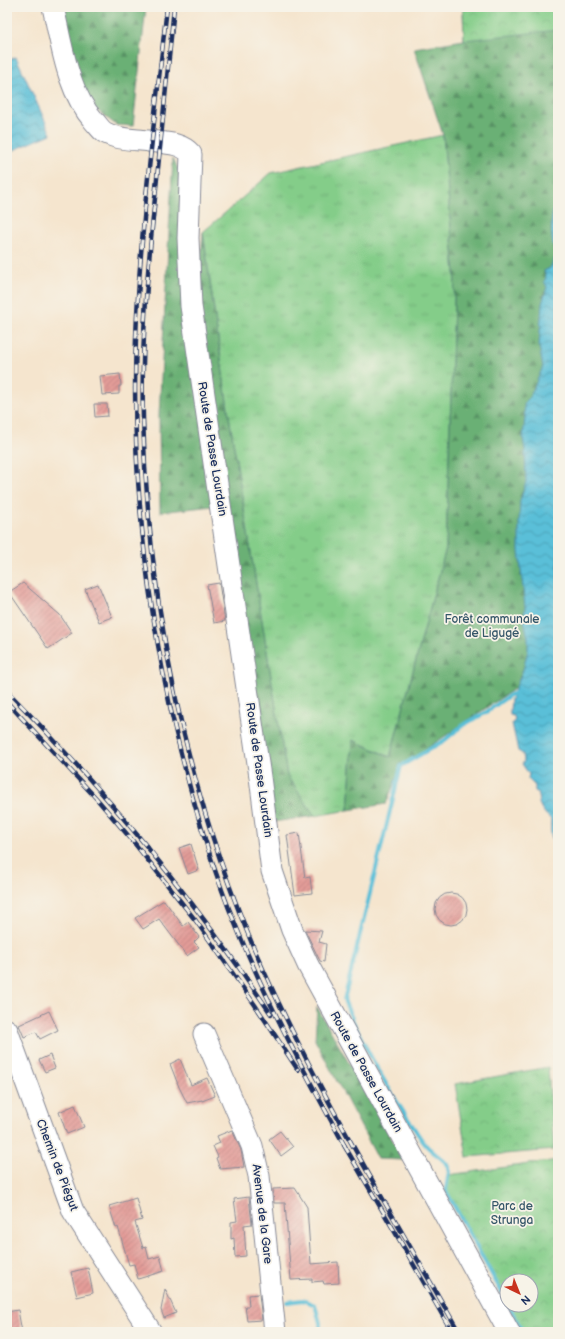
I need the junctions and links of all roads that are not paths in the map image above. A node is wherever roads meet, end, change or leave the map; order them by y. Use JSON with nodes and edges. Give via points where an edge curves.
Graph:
{"nodes":[{"id":1,"x":53,"y":7,"type":"edge"},
{"id":2,"x":7,"y":1030,"type":"edge"},
{"id":3,"x":204,"y":1034,"type":"dead end"},
{"id":4,"x":151,"y":1332,"type":"edge"},
{"id":5,"x":275,"y":1332,"type":"edge"},
{"id":6,"x":509,"y":1332,"type":"edge"}],
"edges":[{"from":1,"to":6,"type":"street","name":"Route de Passe Lourdain","via":[[75,92],[89,116],[103,132],[117,138],[182,146],[191,154],[188,238],[191,306],[272,871],[292,930],[308,965]]},
{"from":2,"to":4,"type":"street","name":"Chemin de Piégut","via":[[73,1211]]},
{"from":3,"to":5,"type":"street","name":"Avenue de la Gare","via":[[252,1146],[259,1176]]}]}
